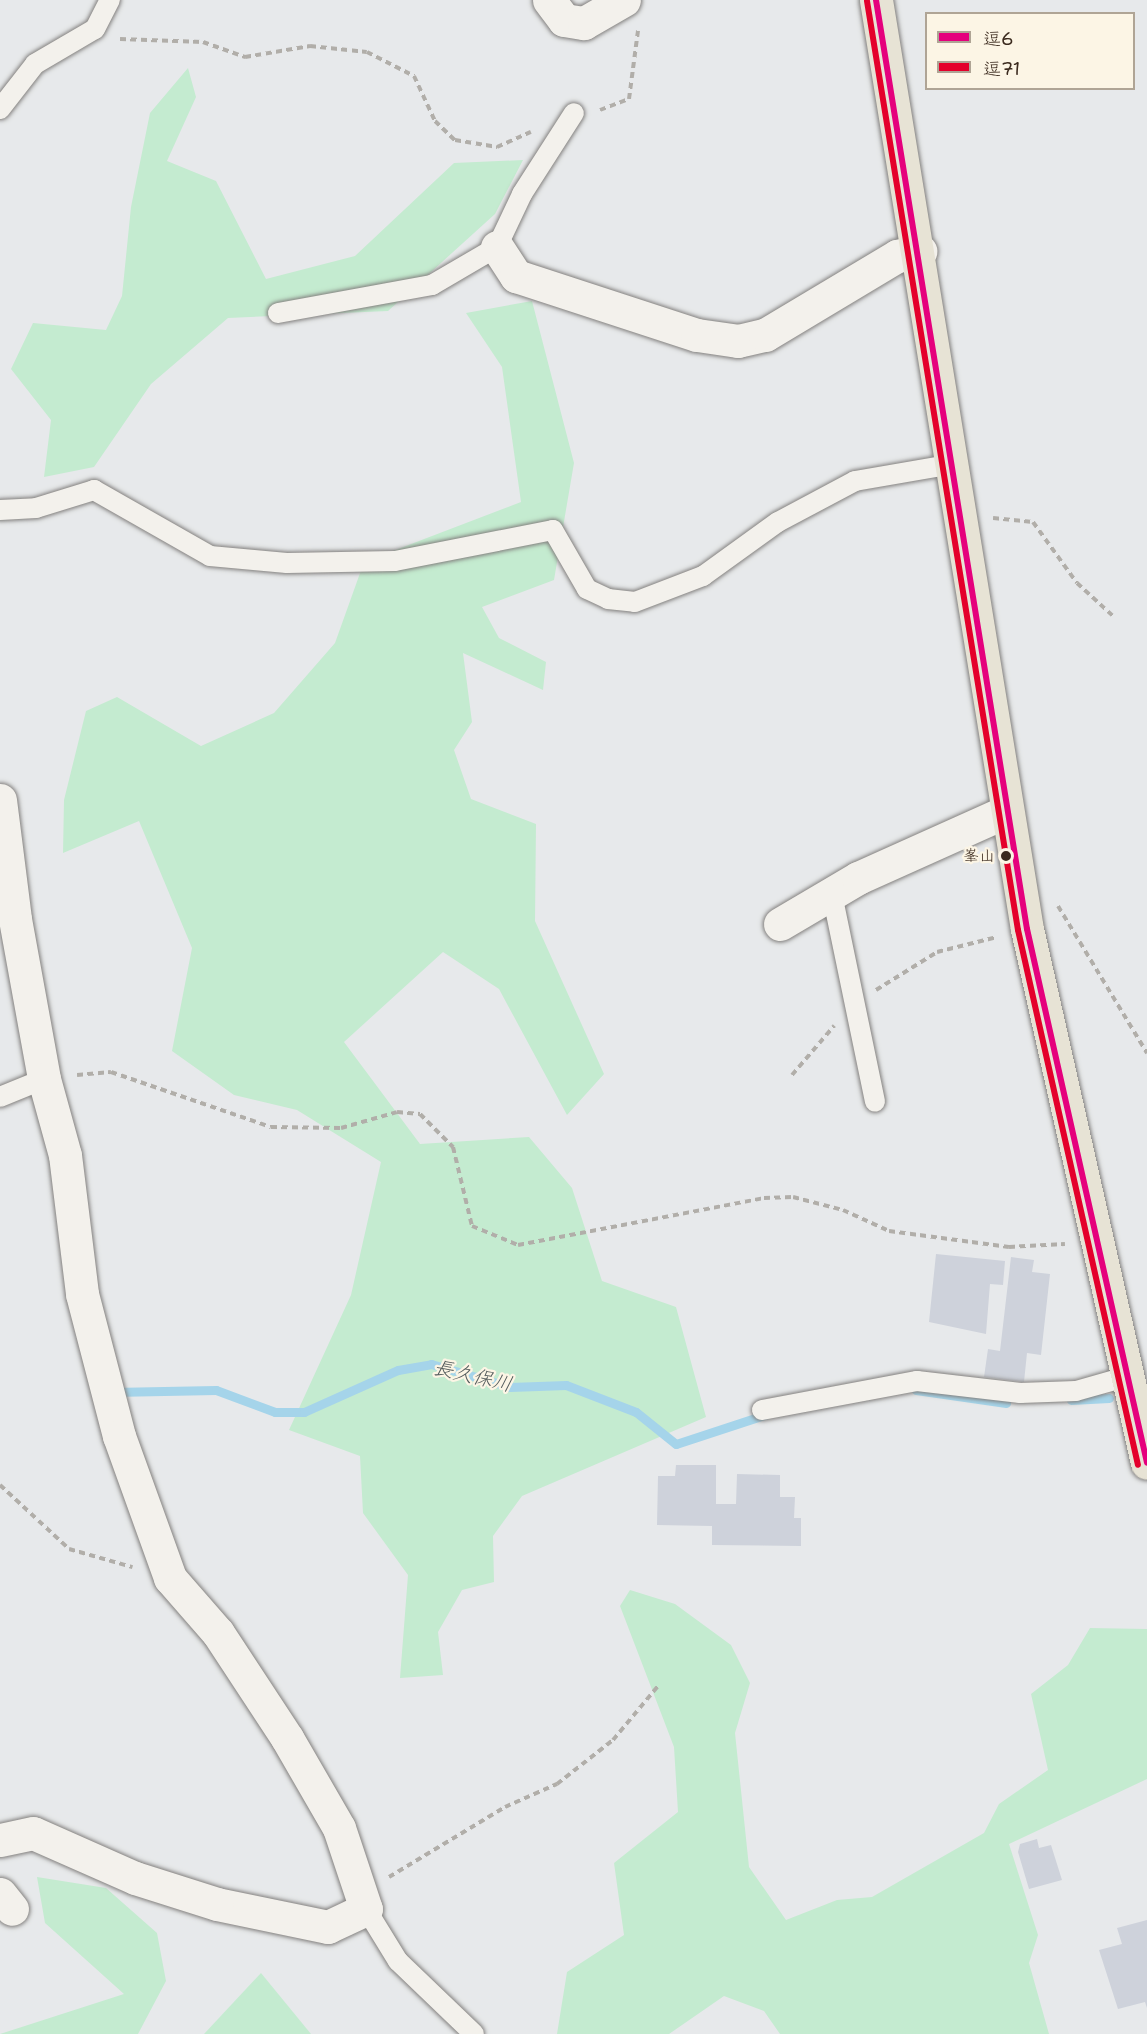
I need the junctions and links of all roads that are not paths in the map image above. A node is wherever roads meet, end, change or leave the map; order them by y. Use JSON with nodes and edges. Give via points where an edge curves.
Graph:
{"nodes":[{"id":1,"x":110,"y":0,"type":"edge"},
{"id":2,"x":549,"y":0,"type":"edge"},
{"id":3,"x":876,"y":0,"type":"edge"},
{"id":4,"x":631,"y":11,"type":"edge"},
{"id":5,"x":0,"y":109,"type":"edge"},
{"id":6,"x":574,"y":113,"type":"road end"},
{"id":7,"x":497,"y":247,"type":"junction"},
{"id":8,"x":920,"y":251,"type":"junction"},
{"id":9,"x":278,"y":313,"type":"dead end"},
{"id":10,"x":948,"y":465,"type":"junction"},
{"id":11,"x":0,"y":510,"type":"edge"},
{"id":12,"x":0,"y":800,"type":"edge"},
{"id":13,"x":1006,"y":811,"type":"junction"},
{"id":14,"x":832,"y":894,"type":"junction"},
{"id":15,"x":780,"y":924,"type":"dead end"},
{"id":16,"x":44,"y":1079,"type":"junction"},
{"id":17,"x":0,"y":1097,"type":"edge"},
{"id":18,"x":875,"y":1102,"type":"dead end"},
{"id":19,"x":1125,"y":1377,"type":"junction"},
{"id":20,"x":762,"y":1410,"type":"dead end"},
{"id":21,"x":1147,"y":1463,"type":"edge"},
{"id":22,"x":0,"y":1840,"type":"edge"},
{"id":23,"x":365,"y":1900,"type":"junction"},
{"id":24,"x":474,"y":2034,"type":"edge"}],
"edges":[{"from":1,"to":5,"type":"lane","via":[[86,37],[35,64]]},
{"from":2,"to":4,"type":"street","via":[[564,20],[584,23]]},
{"from":3,"to":8,"type":"highway"},
{"from":6,"to":7,"type":"lane","via":[[522,194]]},
{"from":7,"to":8,"type":"street","via":[[516,276],[697,335],[738,341],[765,335],[897,256]]},
{"from":7,"to":9,"type":"lane","via":[[432,285]]},
{"from":8,"to":10,"type":"highway"},
{"from":10,"to":11,"type":"lane","via":[[855,481],[778,522],[703,576],[635,602],[608,599],[587,589],[554,530],[395,561],[287,563],[210,556],[94,490],[36,508]]},
{"from":10,"to":13,"type":"highway"},
{"from":12,"to":16,"type":"street"},
{"from":13,"to":14,"type":"street"},
{"from":13,"to":19,"type":"highway"},
{"from":14,"to":15,"type":"street"},
{"from":14,"to":18,"type":"lane"},
{"from":16,"to":17,"type":"lane"},
{"from":16,"to":23,"type":"street","via":[[65,1155],[82,1294],[98,1365],[170,1578],[218,1633],[287,1738],[339,1828]]},
{"from":19,"to":20,"type":"lane","via":[[1076,1391],[1020,1393],[917,1381]]},
{"from":19,"to":21,"type":"highway"},
{"from":22,"to":23,"type":"street","via":[[33,1833],[156,1885],[217,1904],[328,1927]]},
{"from":23,"to":24,"type":"lane","via":[[398,1961]]}]}
